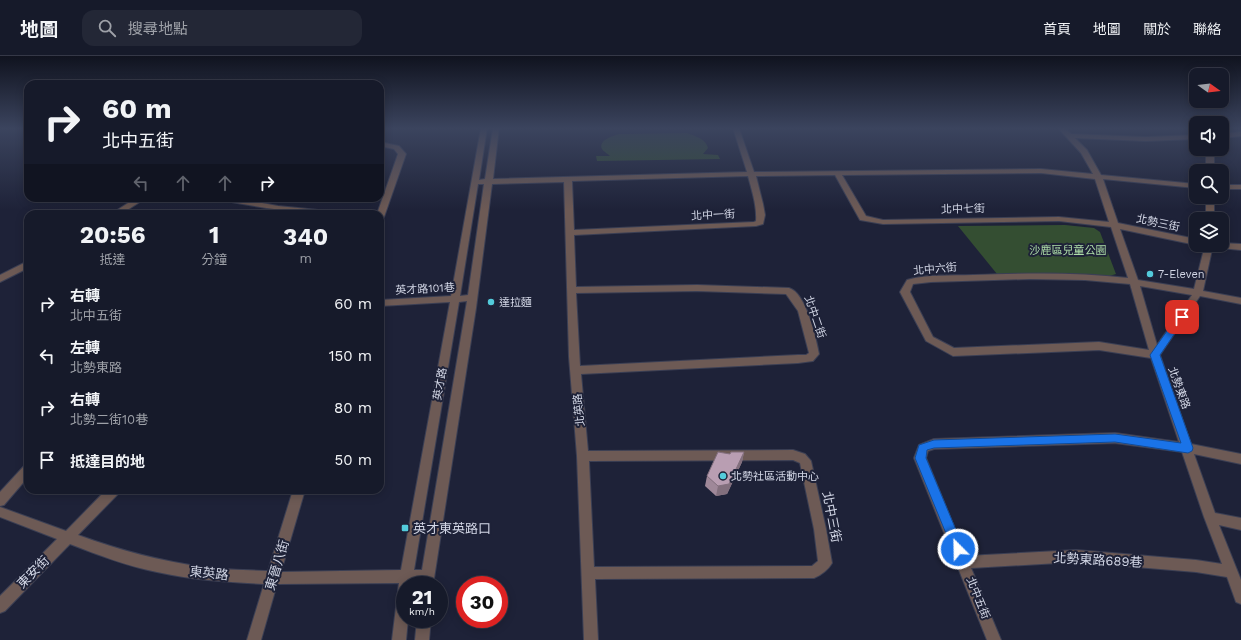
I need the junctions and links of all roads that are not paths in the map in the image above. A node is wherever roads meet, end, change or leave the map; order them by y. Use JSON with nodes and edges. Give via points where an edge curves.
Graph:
{"nodes":[{"id":1,"x":402,"y":155,"type":"edge"},
{"id":2,"x":479,"y":155,"type":"edge"},
{"id":3,"x":492,"y":155,"type":"edge"},
{"id":4,"x":745,"y":155,"type":"edge"},
{"id":5,"x":1086,"y":155,"type":"edge"},
{"id":6,"x":837,"y":173,"type":"junction"},
{"id":7,"x":751,"y":174,"type":"junction"},
{"id":8,"x":1098,"y":176,"type":"junction"},
{"id":9,"x":568,"y":180,"type":"junction"},
{"id":10,"x":475,"y":182,"type":"junction"},
{"id":11,"x":489,"y":182,"type":"junction"},
{"id":12,"x":1189,"y":185,"type":"edge"},
{"id":13,"x":1229,"y":187,"type":"edge"},
{"id":14,"x":1241,"y":187,"type":"edge"},
{"id":15,"x":135,"y":202,"type":"edge"},
{"id":16,"x":244,"y":202,"type":"edge"},
{"id":17,"x":122,"y":210,"type":"edge"},
{"id":18,"x":298,"y":210,"type":"edge"},
{"id":19,"x":382,"y":210,"type":"edge"},
{"id":20,"x":1115,"y":225,"type":"junction"},
{"id":21,"x":569,"y":233,"type":"junction"},
{"id":22,"x":1189,"y":241,"type":"edge"},
{"id":23,"x":1229,"y":246,"type":"edge"},
{"id":24,"x":1241,"y":247,"type":"edge"},
{"id":25,"x":1207,"y":252,"type":"edge"},
{"id":26,"x":24,"y":266,"type":"edge"},
{"id":27,"x":0,"y":279,"type":"edge"},
{"id":28,"x":1134,"y":282,"type":"junction"},
{"id":29,"x":572,"y":290,"type":"junction"},
{"id":30,"x":1198,"y":293,"type":"junction"},
{"id":31,"x":472,"y":298,"type":"junction"},
{"id":32,"x":455,"y":299,"type":"junction"},
{"id":33,"x":1241,"y":301,"type":"edge"},
{"id":34,"x":384,"y":303,"type":"edge"},
{"id":35,"x":1155,"y":355,"type":"junction"},
{"id":36,"x":575,"y":370,"type":"junction"},
{"id":37,"x":1188,"y":448,"type":"junction"},
{"id":38,"x":583,"y":456,"type":"junction"},
{"id":39,"x":1241,"y":459,"type":"edge"},
{"id":40,"x":24,"y":474,"type":"edge"},
{"id":41,"x":110,"y":494,"type":"edge"},
{"id":42,"x":298,"y":494,"type":"edge"},
{"id":43,"x":0,"y":501,"type":"edge"},
{"id":44,"x":0,"y":512,"type":"edge"},
{"id":45,"x":1210,"y":517,"type":"junction"},
{"id":46,"x":1241,"y":524,"type":"edge"},
{"id":47,"x":66,"y":538,"type":"junction"},
{"id":48,"x":963,"y":562,"type":"junction"},
{"id":49,"x":1232,"y":572,"type":"junction"},
{"id":50,"x":588,"y":573,"type":"junction"},
{"id":51,"x":406,"y":576,"type":"edge"},
{"id":52,"x":428,"y":576,"type":"edge"},
{"id":53,"x":396,"y":577,"type":"edge"},
{"id":54,"x":274,"y":578,"type":"junction"},
{"id":55,"x":1241,"y":597,"type":"edge"},
{"id":56,"x":0,"y":606,"type":"edge"},
{"id":57,"x":400,"y":628,"type":"edge"},
{"id":58,"x":423,"y":628,"type":"edge"},
{"id":59,"x":254,"y":640,"type":"edge"},
{"id":60,"x":399,"y":640,"type":"edge"},
{"id":61,"x":422,"y":640,"type":"edge"},
{"id":62,"x":591,"y":640,"type":"edge"},
{"id":63,"x":994,"y":640,"type":"edge"}],
"edges":[{"from":1,"to":19,"type":"street"},
{"from":2,"to":10,"type":"street","name":"英才路"},
{"from":3,"to":11,"type":"street","name":"英才路"},
{"from":4,"to":7,"type":"street","name":"北中一街"},
{"from":5,"to":8,"type":"street","name":"北勢東路"},
{"from":6,"to":7,"type":"street"},
{"from":6,"to":8,"type":"street","via":[[1041,171]]},
{"from":6,"to":20,"type":"street","name":"北中七街","via":[[863,218],[871,220],[883,222],[1059,219]]},
{"from":7,"to":9,"type":"street"},
{"from":7,"to":21,"type":"street","name":"北中一街","via":[[761,215],[760,222],[756,224]]},
{"from":8,"to":12,"type":"street"},
{"from":8,"to":20,"type":"street","name":"北勢東路"},
{"from":9,"to":11,"type":"street"},
{"from":9,"to":21,"type":"street","name":"北英路"},
{"from":10,"to":11,"type":"street"},
{"from":10,"to":32,"type":"street","name":"英才路"},
{"from":11,"to":31,"type":"street","name":"英才路"},
{"from":13,"to":14,"type":"street"},
{"from":15,"to":17,"type":"street"},
{"from":16,"to":18,"type":"street"},
{"from":20,"to":22,"type":"street","name":"北勢三街"},
{"from":20,"to":28,"type":"street","name":"北勢東路"},
{"from":21,"to":29,"type":"street","name":"北英路"},
{"from":23,"to":24,"type":"street"},
{"from":25,"to":30,"type":"street"},
{"from":26,"to":27,"type":"street"},
{"from":28,"to":30,"type":"street"},
{"from":28,"to":35,"type":"street","name":"北勢東路"},
{"from":28,"to":35,"type":"street","name":"北中六街","via":[[1063,276],[931,279],[910,282],[905,292],[929,339],[953,352],[1099,346]]},
{"from":29,"to":36,"type":"street","name":"北英路"},
{"from":29,"to":36,"type":"street","name":"北中二街","via":[[789,290],[796,296],[814,354],[809,358],[798,359]]},
{"from":30,"to":33,"type":"street"},
{"from":30,"to":35,"type":"street"},
{"from":31,"to":32,"type":"street","name":"英才路101巷"},
{"from":31,"to":52,"type":"street","name":"英才路"},
{"from":32,"to":34,"type":"street","name":"英才路101巷"},
{"from":32,"to":51,"type":"street","name":"英才路"},
{"from":35,"to":37,"type":"street","name":"北勢東路"},
{"from":36,"to":38,"type":"street","name":"北英路"},
{"from":37,"to":39,"type":"street"},
{"from":37,"to":45,"type":"street","name":"北勢東路"},
{"from":37,"to":48,"type":"street","name":"北中五街","via":[[1115,438],[934,444],[923,448],[920,458]]},
{"from":38,"to":50,"type":"street","name":"北英路"},
{"from":38,"to":50,"type":"street","name":"北中三街","via":[[738,454],[801,457],[805,461],[825,563],[814,572]]},
{"from":40,"to":43,"type":"street"},
{"from":41,"to":47,"type":"street","name":"東安街"},
{"from":42,"to":54,"type":"street","name":"東晉八街"},
{"from":44,"to":47,"type":"street","name":"東英路"},
{"from":45,"to":46,"type":"street"},
{"from":45,"to":49,"type":"street","name":"北勢東路"},
{"from":47,"to":54,"type":"street","name":"東英路","via":[[157,566],[205,574]]},
{"from":47,"to":56,"type":"street","name":"東安街"},
{"from":48,"to":49,"type":"street","name":"北勢東路689巷","via":[[1076,556],[1196,566]]},
{"from":48,"to":63,"type":"street","name":"北中五街"},
{"from":49,"to":55,"type":"street","name":"北勢東路"},
{"from":50,"to":62,"type":"street","name":"北英路"},
{"from":53,"to":54,"type":"street","name":"東英路"},
{"from":54,"to":59,"type":"street","name":"東晉八街"},
{"from":57,"to":60,"type":"street","name":"英才路"},
{"from":58,"to":61,"type":"street"}]}
